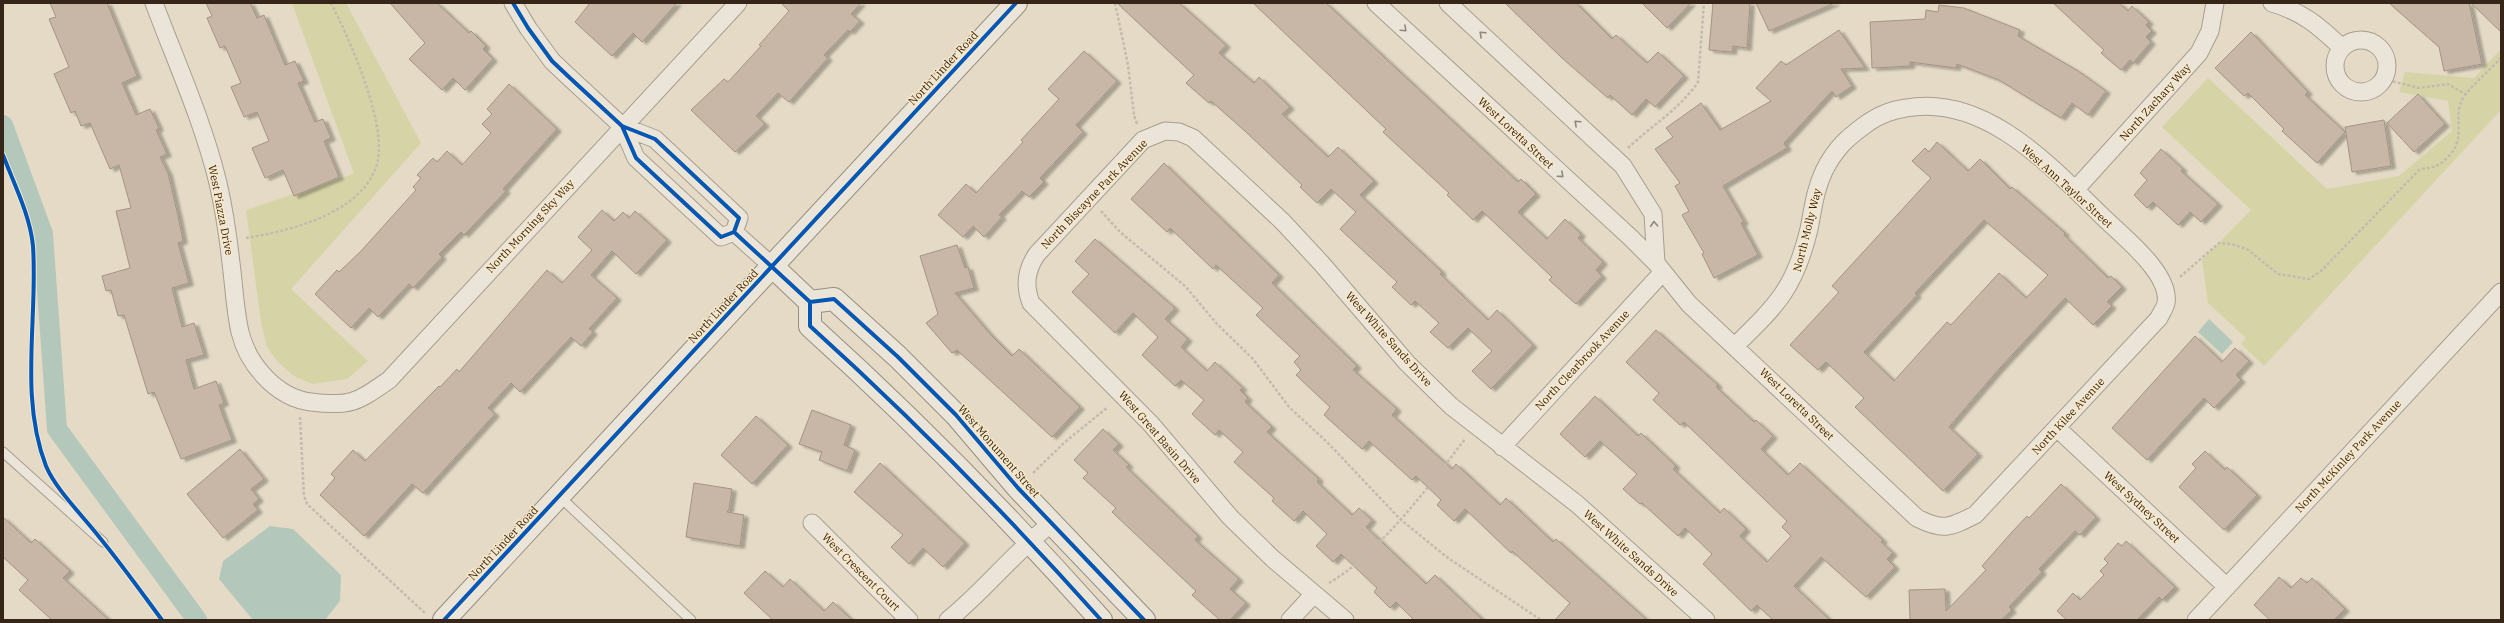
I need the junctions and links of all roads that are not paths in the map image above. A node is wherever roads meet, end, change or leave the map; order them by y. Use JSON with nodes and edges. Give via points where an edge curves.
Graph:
{"nodes":[{"id":1,"x":154,"y":3,"type":"edge"},
{"id":2,"x":513,"y":3,"type":"edge"},
{"id":3,"x":738,"y":3,"type":"edge"},
{"id":4,"x":1016,"y":3,"type":"edge"},
{"id":5,"x":1376,"y":3,"type":"edge"},
{"id":6,"x":1448,"y":3,"type":"edge"},
{"id":7,"x":2214,"y":3,"type":"edge"},
{"id":8,"x":2272,"y":3,"type":"edge"},
{"id":9,"x":2342,"y":48,"type":"junction"},
{"id":10,"x":1949,"y":107,"type":"joint"},
{"id":11,"x":622,"y":126,"type":"junction"},
{"id":12,"x":1171,"y":131,"type":"joint"},
{"id":13,"x":2074,"y":190,"type":"junction"},
{"id":14,"x":734,"y":232,"type":"junction"},
{"id":15,"x":772,"y":266,"type":"junction"},
{"id":16,"x":1659,"y":268,"type":"junction"},
{"id":17,"x":1028,"y":270,"type":"joint"},
{"id":18,"x":2165,"y":289,"type":"joint"},
{"id":19,"x":2501,"y":292,"type":"edge"},
{"id":20,"x":810,"y":302,"type":"junction"},
{"id":21,"x":1735,"y":346,"type":"junction"},
{"id":22,"x":299,"y":401,"type":"joint"},
{"id":23,"x":2057,"y":428,"type":"junction"},
{"id":24,"x":1502,"y":446,"type":"junction"},
{"id":25,"x":3,"y":452,"type":"edge"},
{"id":26,"x":559,"y":496,"type":"junction"},
{"id":27,"x":812,"y":523,"type":"dead end"},
{"id":28,"x":1052,"y":523,"type":"junction"},
{"id":29,"x":1950,"y":527,"type":"joint"},
{"id":30,"x":1030,"y":540,"type":"junction"},
{"id":31,"x":103,"y":542,"type":"dead end"},
{"id":32,"x":2227,"y":587,"type":"junction"},
{"id":33,"x":1313,"y":595,"type":"junction"},
{"id":34,"x":436,"y":617,"type":"edge"},
{"id":35,"x":692,"y":620,"type":"edge"},
{"id":36,"x":909,"y":620,"type":"edge"},
{"id":37,"x":948,"y":620,"type":"edge"},
{"id":38,"x":1101,"y":620,"type":"edge"},
{"id":39,"x":1144,"y":620,"type":"edge"},
{"id":40,"x":1290,"y":620,"type":"edge"},
{"id":41,"x":1345,"y":620,"type":"edge"},
{"id":42,"x":1706,"y":620,"type":"edge"},
{"id":43,"x":2196,"y":620,"type":"edge"}],
"edges":[{"from":1,"to":22,"type":"street","name":"West Piazza Drive","via":[[218,182],[240,332],[248,354],[262,375]]},
{"from":2,"to":11,"type":"street","via":[[552,61]]},
{"from":3,"to":11,"type":"street","name":"North Morning Sky Way"},
{"from":4,"to":15,"type":"street","name":"North Linder Road"},
{"from":5,"to":16,"type":"street","name":"West Loretta Street","one_way":true},
{"from":16,"to":6,"type":"street","one_way":true,"via":[[1654,214],[1623,166]]},
{"from":7,"to":13,"type":"street","name":"North Zachary Way","via":[[2210,32],[2199,53]]},
{"from":8,"to":9,"type":"street","via":[[2292,8]]},
{"from":9,"to":9,"type":"street","via":[[2356,40],[2372,43],[2384,55],[2386,67],[2383,79],[2371,90],[2353,91],[2345,87],[2339,81],[2335,64]]},
{"from":10,"to":13,"type":"street","name":"West Ann Taylor Street","via":[[1983,120],[2008,134]]},
{"from":10,"to":21,"type":"street","name":"North Molly Way","via":[[1914,107],[1879,115],[1845,140],[1834,152],[1817,187],[1809,228],[1795,276],[1782,299]]},
{"from":11,"to":14,"type":"street","via":[[636,158],[721,237]]},
{"from":11,"to":14,"type":"street","via":[[655,139],[740,218]]},
{"from":11,"to":22,"type":"street","name":"North Morning Sky Way","via":[[389,380],[360,400],[334,405]]},
{"from":12,"to":17,"type":"street","name":"North Biscayne Park Avenue","via":[[1143,140],[1037,254]]},
{"from":12,"to":24,"type":"street","name":"West White Sands Drive","via":[[1193,138],[1283,222],[1407,363],[1451,406]]},
{"from":13,"to":18,"type":"street","name":"West Ann Taylor Street","via":[[2152,265]]},
{"from":14,"to":15,"type":"street"},
{"from":15,"to":20,"type":"street"},
{"from":15,"to":26,"type":"street","name":"North Linder Road"},
{"from":16,"to":21,"type":"street","name":"West Loretta Street","via":[[1689,304]]},
{"from":16,"to":24,"type":"street","name":"North Clearbrook Avenue"},
{"from":17,"to":33,"type":"street","name":"West Great Basin Drive","via":[[1028,294],[1036,311],[1123,394],[1230,517]]},
{"from":18,"to":23,"type":"street","name":"North Kilee Avenue","via":[[2166,303],[2159,318]]},
{"from":19,"to":32,"type":"street","name":"North McKinley Park Avenue"},
{"from":20,"to":28,"type":"street","name":"West Monument Street","via":[[834,299],[892,351],[956,415],[1018,488]]},
{"from":20,"to":30,"type":"street","via":[[810,326],[872,382]]},
{"from":21,"to":29,"type":"street","name":"West Loretta Street","via":[[1916,518],[1934,526]]},
{"from":23,"to":29,"type":"street","name":"North Kilee Avenue","via":[[1975,515]]},
{"from":23,"to":32,"type":"street","name":"West Sydney Street"},
{"from":24,"to":42,"type":"street","name":"West White Sands Drive","via":[[1577,504]]},
{"from":25,"to":31,"type":"lane"},
{"from":26,"to":34,"type":"street","name":"North Linder Road"},
{"from":26,"to":35,"type":"lane"},
{"from":27,"to":36,"type":"street","name":"West Crescent Court"},
{"from":28,"to":30,"type":"street"},
{"from":28,"to":39,"type":"street","name":"West Monument Street"},
{"from":30,"to":37,"type":"street","via":[[973,600]]},
{"from":30,"to":38,"type":"street"},
{"from":32,"to":43,"type":"street","name":"North McKinley Park Avenue"},
{"from":33,"to":40,"type":"street"},
{"from":33,"to":41,"type":"street","name":"West Great Basin Drive"}]}
